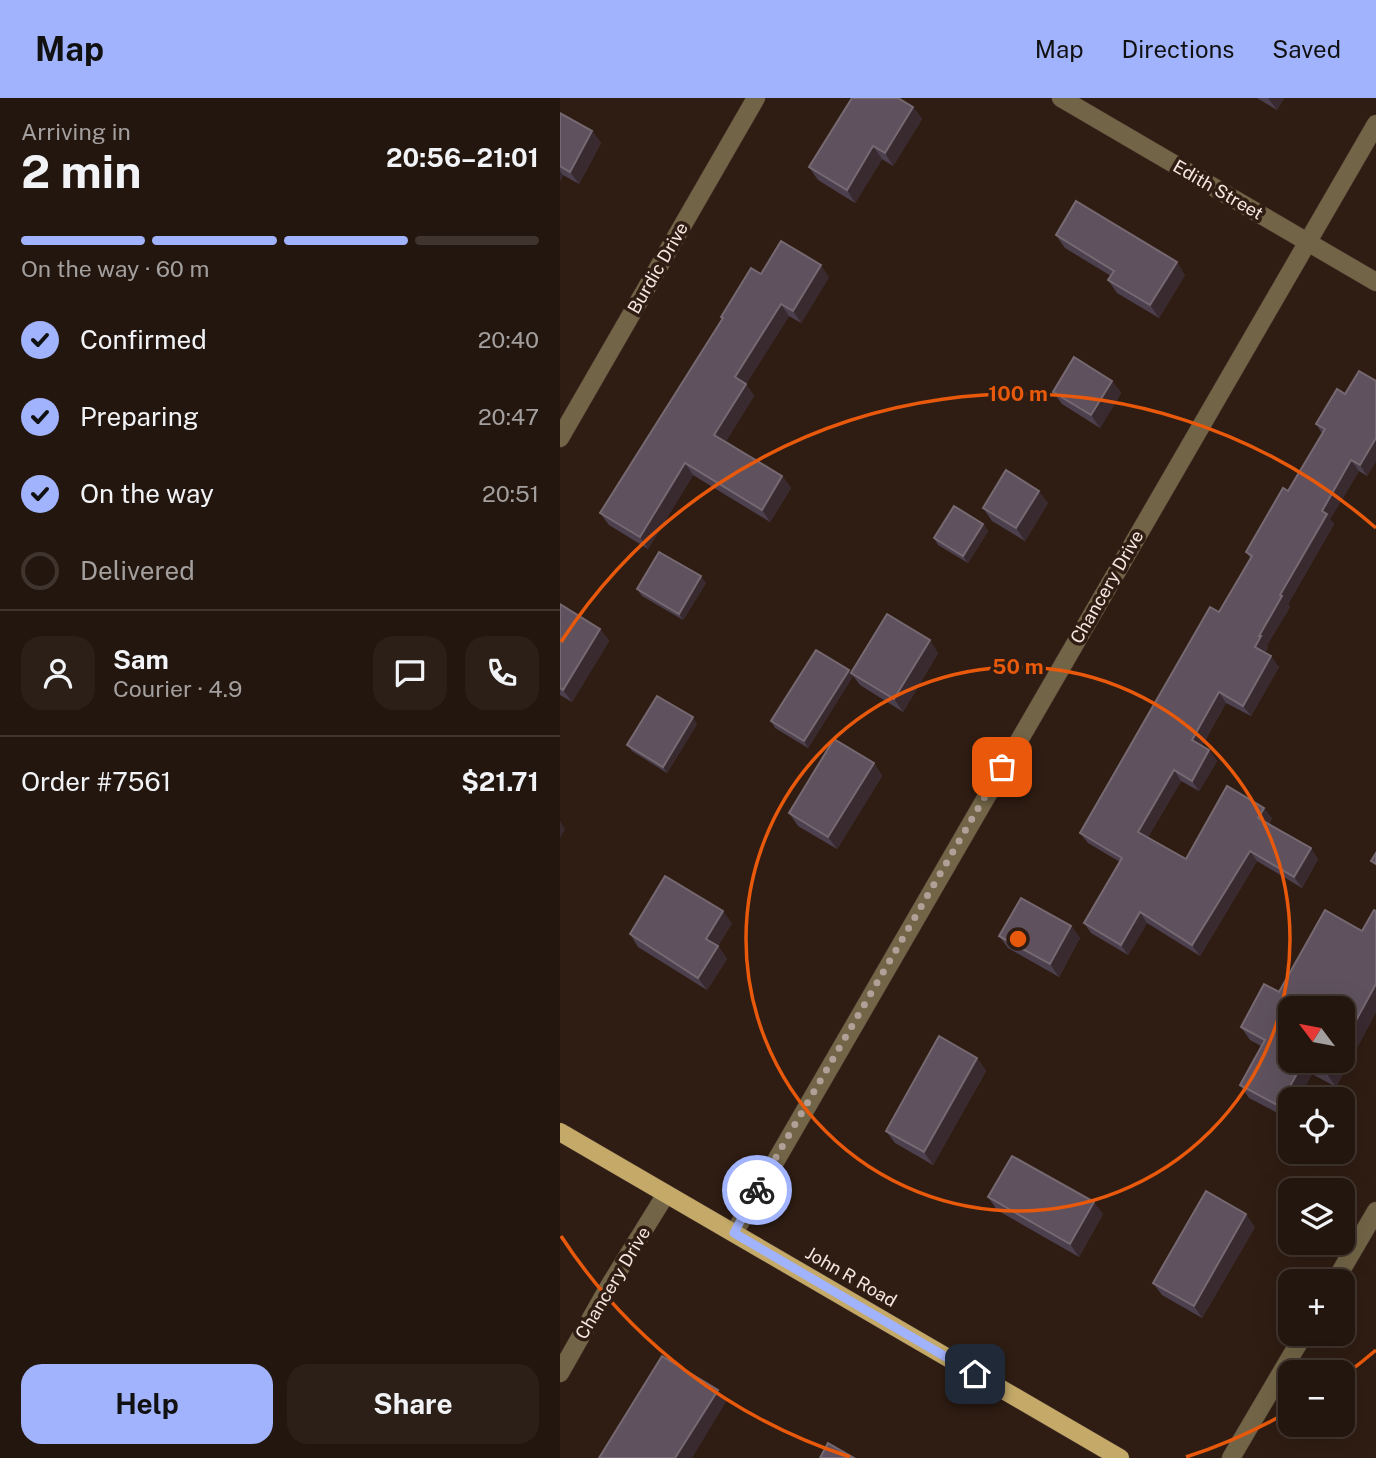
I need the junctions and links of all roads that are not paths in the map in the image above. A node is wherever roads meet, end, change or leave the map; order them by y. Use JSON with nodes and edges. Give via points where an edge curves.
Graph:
{"nodes":[{"id":1,"x":756,"y":98,"type":"edge"},
{"id":2,"x":1061,"y":98,"type":"edge"},
{"id":3,"x":1376,"y":124,"type":"edge"},
{"id":4,"x":1307,"y":242,"type":"junction"},
{"id":5,"x":1376,"y":282,"type":"edge"},
{"id":6,"x":560,"y":438,"type":"edge"},
{"id":7,"x":560,"y":1132,"type":"edge"},
{"id":8,"x":666,"y":1194,"type":"junction"},
{"id":9,"x":1376,"y":1211,"type":"edge"},
{"id":10,"x":734,"y":1233,"type":"junction"},
{"id":11,"x":1342,"y":1269,"type":"edge"},
{"id":12,"x":1297,"y":1346,"type":"edge"},
{"id":13,"x":560,"y":1373,"type":"edge"},
{"id":14,"x":1120,"y":1458,"type":"edge"},
{"id":15,"x":1231,"y":1458,"type":"edge"}],
"edges":[{"from":1,"to":6,"type":"street","name":"Burdic Drive"},
{"from":2,"to":4,"type":"street","name":"Edith Street"},
{"from":3,"to":4,"type":"street","name":"Chancery Drive"},
{"from":4,"to":5,"type":"street","name":"Edith Street"},
{"from":4,"to":10,"type":"street","name":"Chancery Drive"},
{"from":7,"to":8,"type":"main road","name":"John R Road"},
{"from":8,"to":10,"type":"main road","name":"John R Road"},
{"from":8,"to":13,"type":"street","name":"Chancery Drive"},
{"from":9,"to":11,"type":"street"},
{"from":10,"to":14,"type":"main road","name":"John R Road"},
{"from":12,"to":15,"type":"street"}]}
